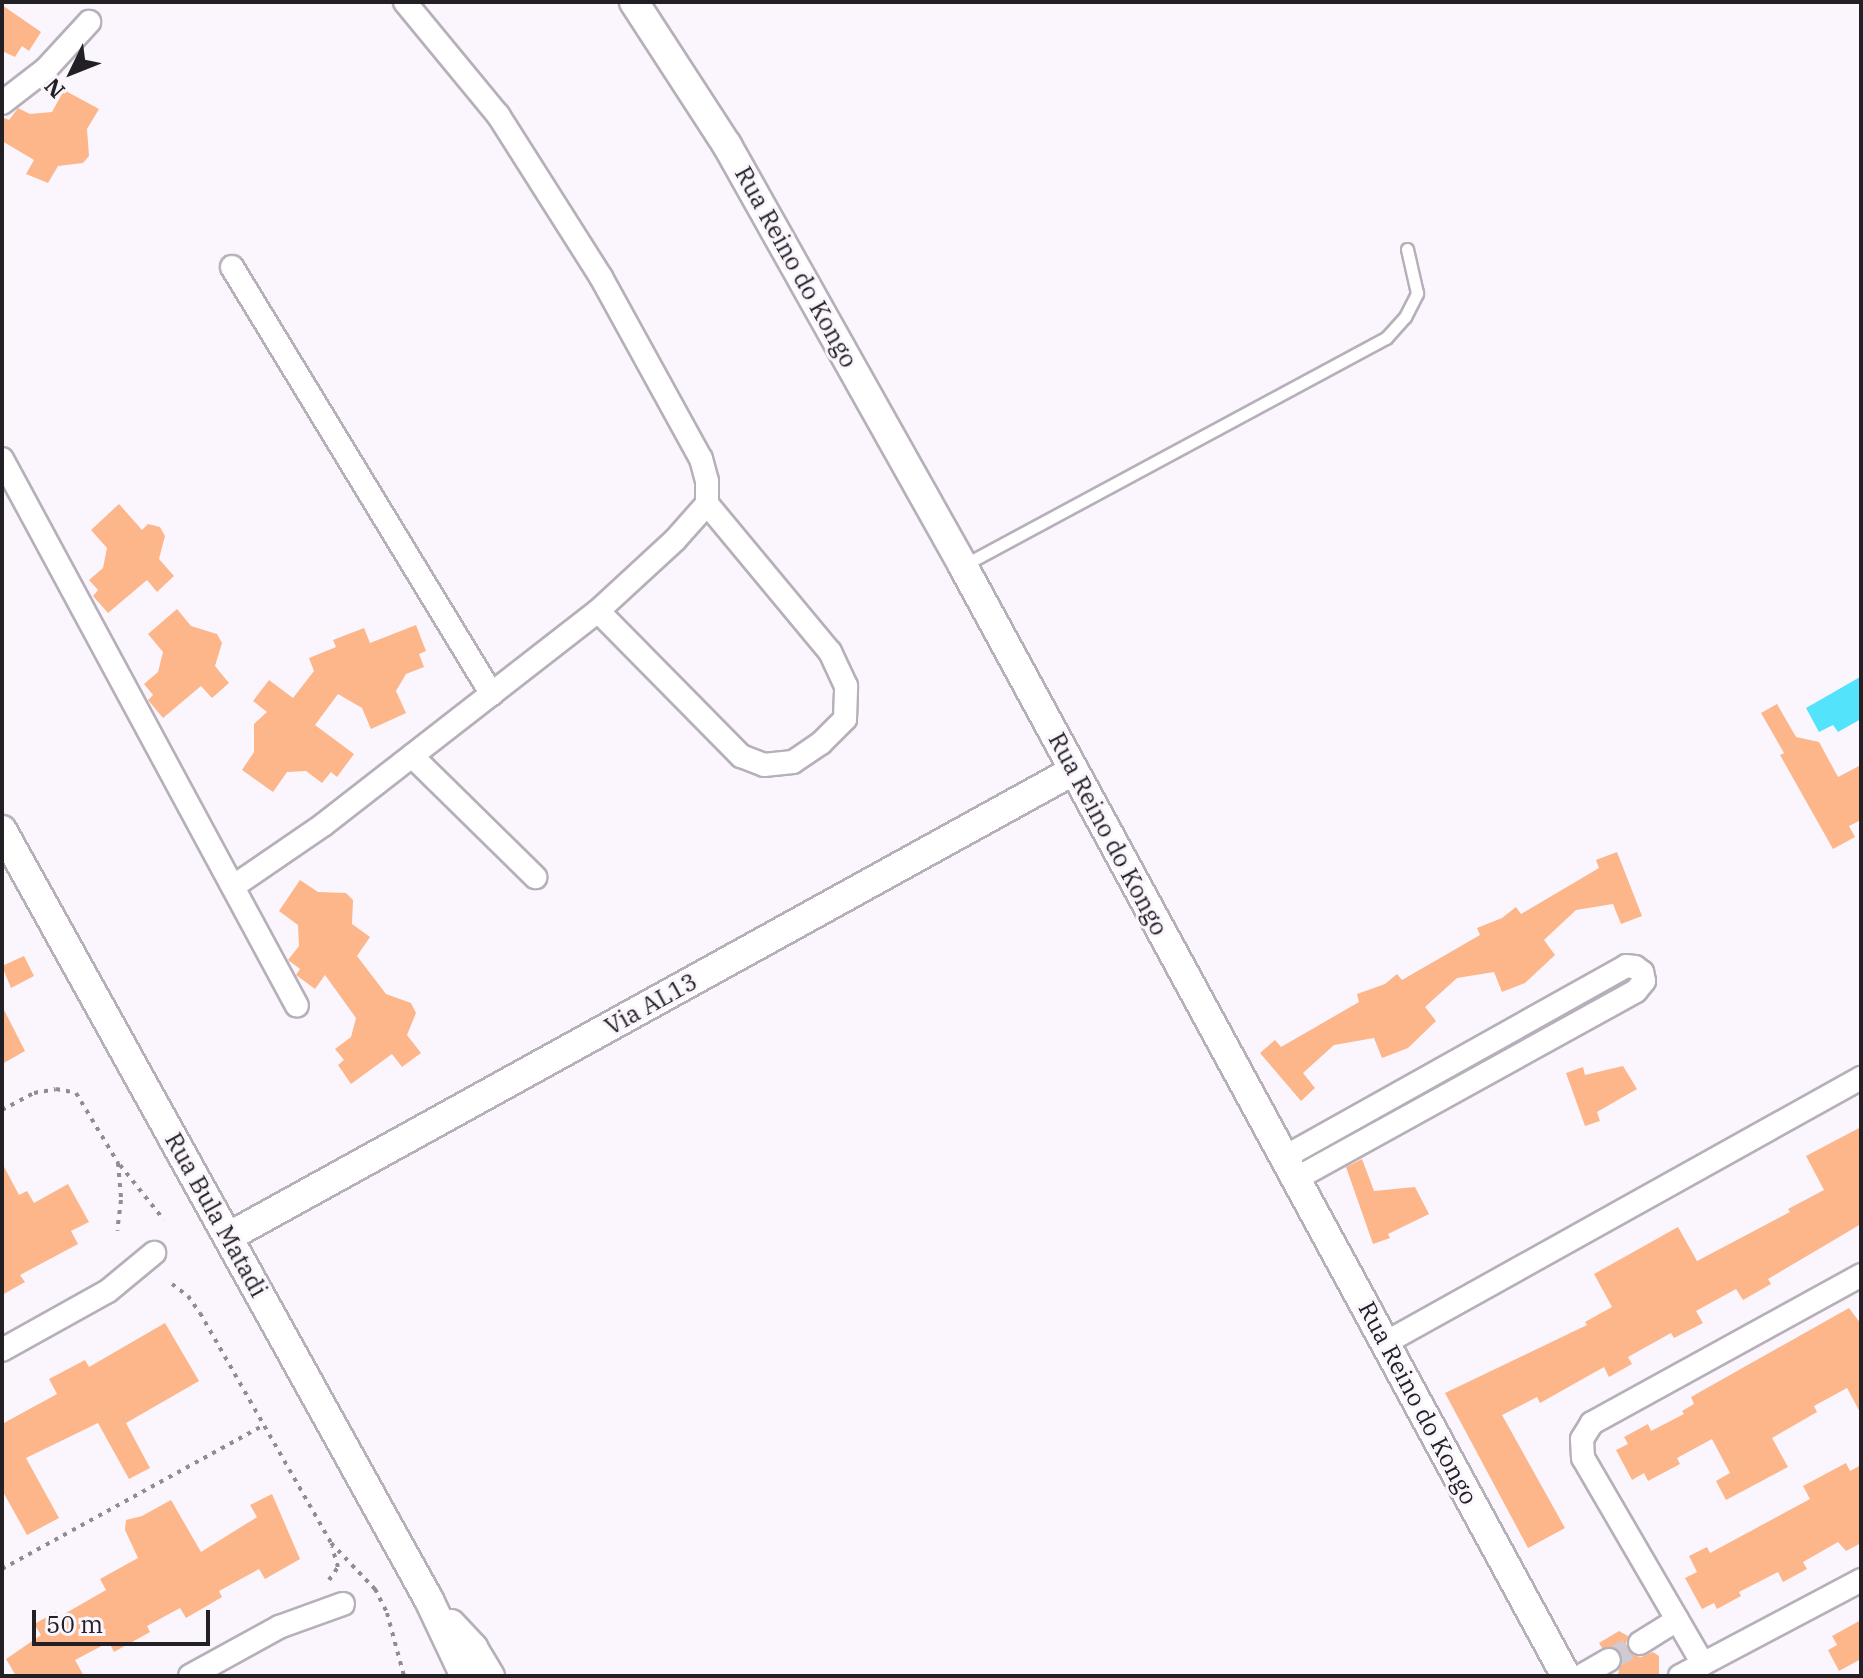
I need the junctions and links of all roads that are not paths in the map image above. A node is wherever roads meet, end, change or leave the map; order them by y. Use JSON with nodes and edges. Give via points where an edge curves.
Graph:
{"nodes":[{"id":1,"x":405,"y":2,"type":"edge"},
{"id":2,"x":634,"y":2,"type":"edge"},
{"id":3,"x":89,"y":22,"type":"dead end"},
{"id":4,"x":2,"y":103,"type":"edge"},
{"id":5,"x":1407,"y":249,"type":"dead end"},
{"id":6,"x":232,"y":267,"type":"dead end"},
{"id":7,"x":2,"y":459,"type":"edge"},
{"id":8,"x":707,"y":504,"type":"junction"},
{"id":9,"x":963,"y":566,"type":"junction"},
{"id":10,"x":598,"y":611,"type":"junction"},
{"id":11,"x":492,"y":694,"type":"junction"},
{"id":12,"x":412,"y":756,"type":"junction"},
{"id":13,"x":1073,"y":771,"type":"junction"},
{"id":14,"x":2,"y":830,"type":"edge"},
{"id":15,"x":535,"y":877,"type":"dead end"},
{"id":16,"x":234,"y":886,"type":"junction"},
{"id":17,"x":297,"y":1006,"type":"dead end"},
{"id":18,"x":1861,"y":1078,"type":"edge"},
{"id":19,"x":1289,"y":1168,"type":"junction"},
{"id":20,"x":228,"y":1237,"type":"junction"},
{"id":21,"x":154,"y":1253,"type":"dead end"},
{"id":22,"x":1861,"y":1275,"type":"edge"},
{"id":23,"x":1385,"y":1343,"type":"junction"},
{"id":24,"x":2,"y":1350,"type":"edge"},
{"id":25,"x":1861,"y":1580,"type":"edge"},
{"id":26,"x":429,"y":1600,"type":"junction"},
{"id":27,"x":343,"y":1604,"type":"dead end"},
{"id":28,"x":1677,"y":1620,"type":"junction"},
{"id":29,"x":1640,"y":1643,"type":"tunnel mouth"},
{"id":30,"x":1609,"y":1660,"type":"tunnel mouth"},
{"id":31,"x":1703,"y":1664,"type":"junction"},
{"id":32,"x":190,"y":1676,"type":"edge"},
{"id":33,"x":465,"y":1676,"type":"edge"},
{"id":34,"x":490,"y":1676,"type":"edge"},
{"id":35,"x":1566,"y":1676,"type":"edge"},
{"id":36,"x":1581,"y":1676,"type":"edge"},
{"id":37,"x":1680,"y":1676,"type":"edge"}],
"edges":[{"from":1,"to":8,"type":"street","via":[[498,115],[601,277],[701,459]]},
{"from":2,"to":9,"type":"street","name":"Rua Reino do Kongo","via":[[727,145]]},
{"from":3,"to":4,"type":"street","via":[[46,69]]},
{"from":5,"to":9,"type":"lane","via":[[1417,293],[1386,338]]},
{"from":6,"to":11,"type":"street"},
{"from":7,"to":16,"type":"street"},
{"from":8,"to":10,"type":"street"},
{"from":8,"to":10,"type":"street","via":[[830,652],[846,686],[845,719],[821,743],[793,762],[764,765],[741,756]]},
{"from":9,"to":13,"type":"street","name":"Rua Reino do Kongo"},
{"from":10,"to":11,"type":"street"},
{"from":11,"to":12,"type":"street"},
{"from":12,"to":15,"type":"street"},
{"from":12,"to":16,"type":"street"},
{"from":13,"to":19,"type":"street","name":"Rua Reino do Kongo"},
{"from":13,"to":20,"type":"street","name":"Via AL13"},
{"from":14,"to":20,"type":"street","name":"Rua Bula Matadi"},
{"from":16,"to":17,"type":"street"},
{"from":18,"to":23,"type":"street"},
{"from":19,"to":19,"type":"street","via":[[1636,991],[1644,981],[1642,972],[1626,966]]},
{"from":19,"to":23,"type":"street","name":"Rua Reino do Kongo"},
{"from":20,"to":26,"type":"street","name":"Rua Bula Matadi"},
{"from":21,"to":24,"type":"street","via":[[108,1291]]},
{"from":22,"to":28,"type":"street","via":[[1586,1430],[1583,1458]]},
{"from":23,"to":35,"type":"street","name":"Rua Reino do Kongo"},
{"from":25,"to":31,"type":"street"},
{"from":26,"to":33,"type":"street","name":"Rua Bula Matadi"},
{"from":26,"to":34,"type":"street","name":"Rua Bula Matadi","via":[[473,1648]]},
{"from":27,"to":32,"type":"street","via":[[279,1627]]},
{"from":28,"to":29,"type":"street"},
{"from":28,"to":31,"type":"street"},
{"from":30,"to":36,"type":"street"},
{"from":31,"to":37,"type":"street"}]}
